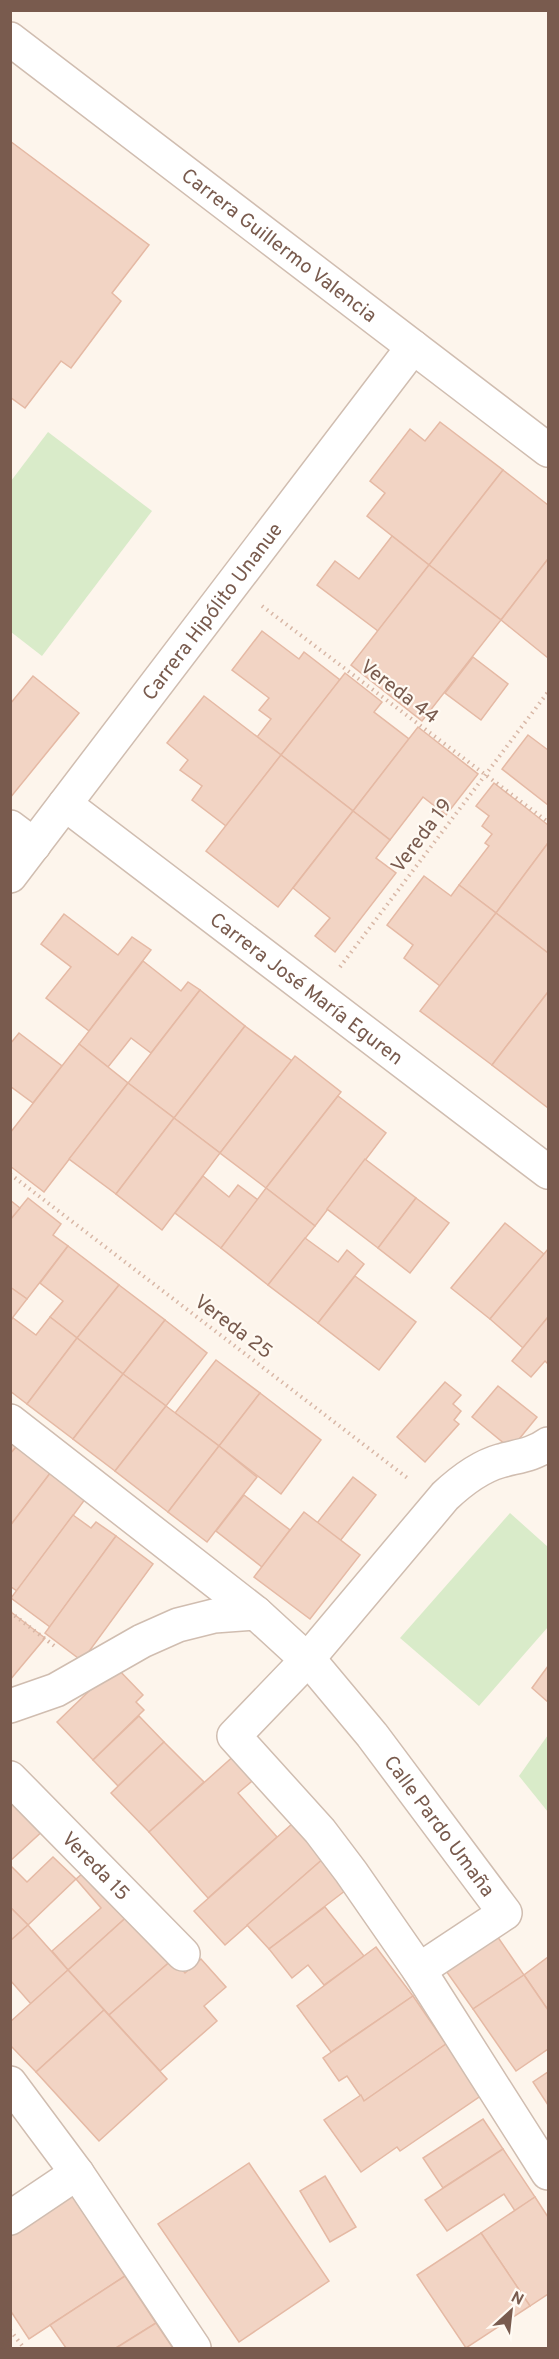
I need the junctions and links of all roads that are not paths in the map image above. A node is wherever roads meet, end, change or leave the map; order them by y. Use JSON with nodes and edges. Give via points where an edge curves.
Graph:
{"nodes":[{"id":1,"x":10,"y":39,"type":"edge"},
{"id":2,"x":413,"y":346,"type":"junction"},
{"id":3,"x":549,"y":450,"type":"edge"},
{"id":4,"x":65,"y":804,"type":"junction"},
{"id":5,"x":22,"y":836,"type":"edge"},
{"id":6,"x":10,"y":876,"type":"edge"},
{"id":7,"x":549,"y":1172,"type":"edge"},
{"id":8,"x":10,"y":1421,"type":"edge"},
{"id":9,"x":549,"y":1444,"type":"edge"},
{"id":10,"x":256,"y":1613,"type":"junction"},
{"id":11,"x":307,"y":1660,"type":"junction"},
{"id":12,"x":10,"y":1706,"type":"edge"},
{"id":13,"x":10,"y":1778,"type":"edge"},
{"id":14,"x":183,"y":1954,"type":"dead end"},
{"id":15,"x":419,"y":1970,"type":"junction"},
{"id":16,"x":10,"y":2083,"type":"edge"},
{"id":17,"x":77,"y":2172,"type":"junction"},
{"id":18,"x":549,"y":2173,"type":"edge"},
{"id":19,"x":10,"y":2218,"type":"edge"},
{"id":20,"x":194,"y":2349,"type":"edge"}],
"edges":[{"from":1,"to":2,"type":"street","name":"Carrera Guillermo Valencia"},
{"from":2,"to":3,"type":"street","name":"Carrera Guillermo Valencia"},
{"from":2,"to":4,"type":"street","name":"Carrera Hipólito Unanue"},
{"from":4,"to":5,"type":"street","name":"Carrera Hipólito Unanue"},
{"from":4,"to":7,"type":"street","name":"Carrera José María Eguren"},
{"from":5,"to":6,"type":"street","name":"Carrera Hipólito Unanue"},
{"from":8,"to":10,"type":"street","name":"Calle Pardo Umaña"},
{"from":9,"to":11,"type":"street","via":[[467,1476],[439,1502]]},
{"from":10,"to":11,"type":"street","name":"Calle Pardo Umaña"},
{"from":10,"to":12,"type":"street","via":[[214,1616],[178,1625],[56,1690]]},
{"from":11,"to":15,"type":"street","via":[[234,1736],[320,1831]]},
{"from":11,"to":15,"type":"street","name":"Calle Pardo Umaña","via":[[372,1736],[505,1913]]},
{"from":13,"to":14,"type":"street","name":"Vereda 15"},
{"from":15,"to":18,"type":"street"},
{"from":16,"to":17,"type":"street"},
{"from":17,"to":19,"type":"street"},
{"from":17,"to":20,"type":"street"}]}
